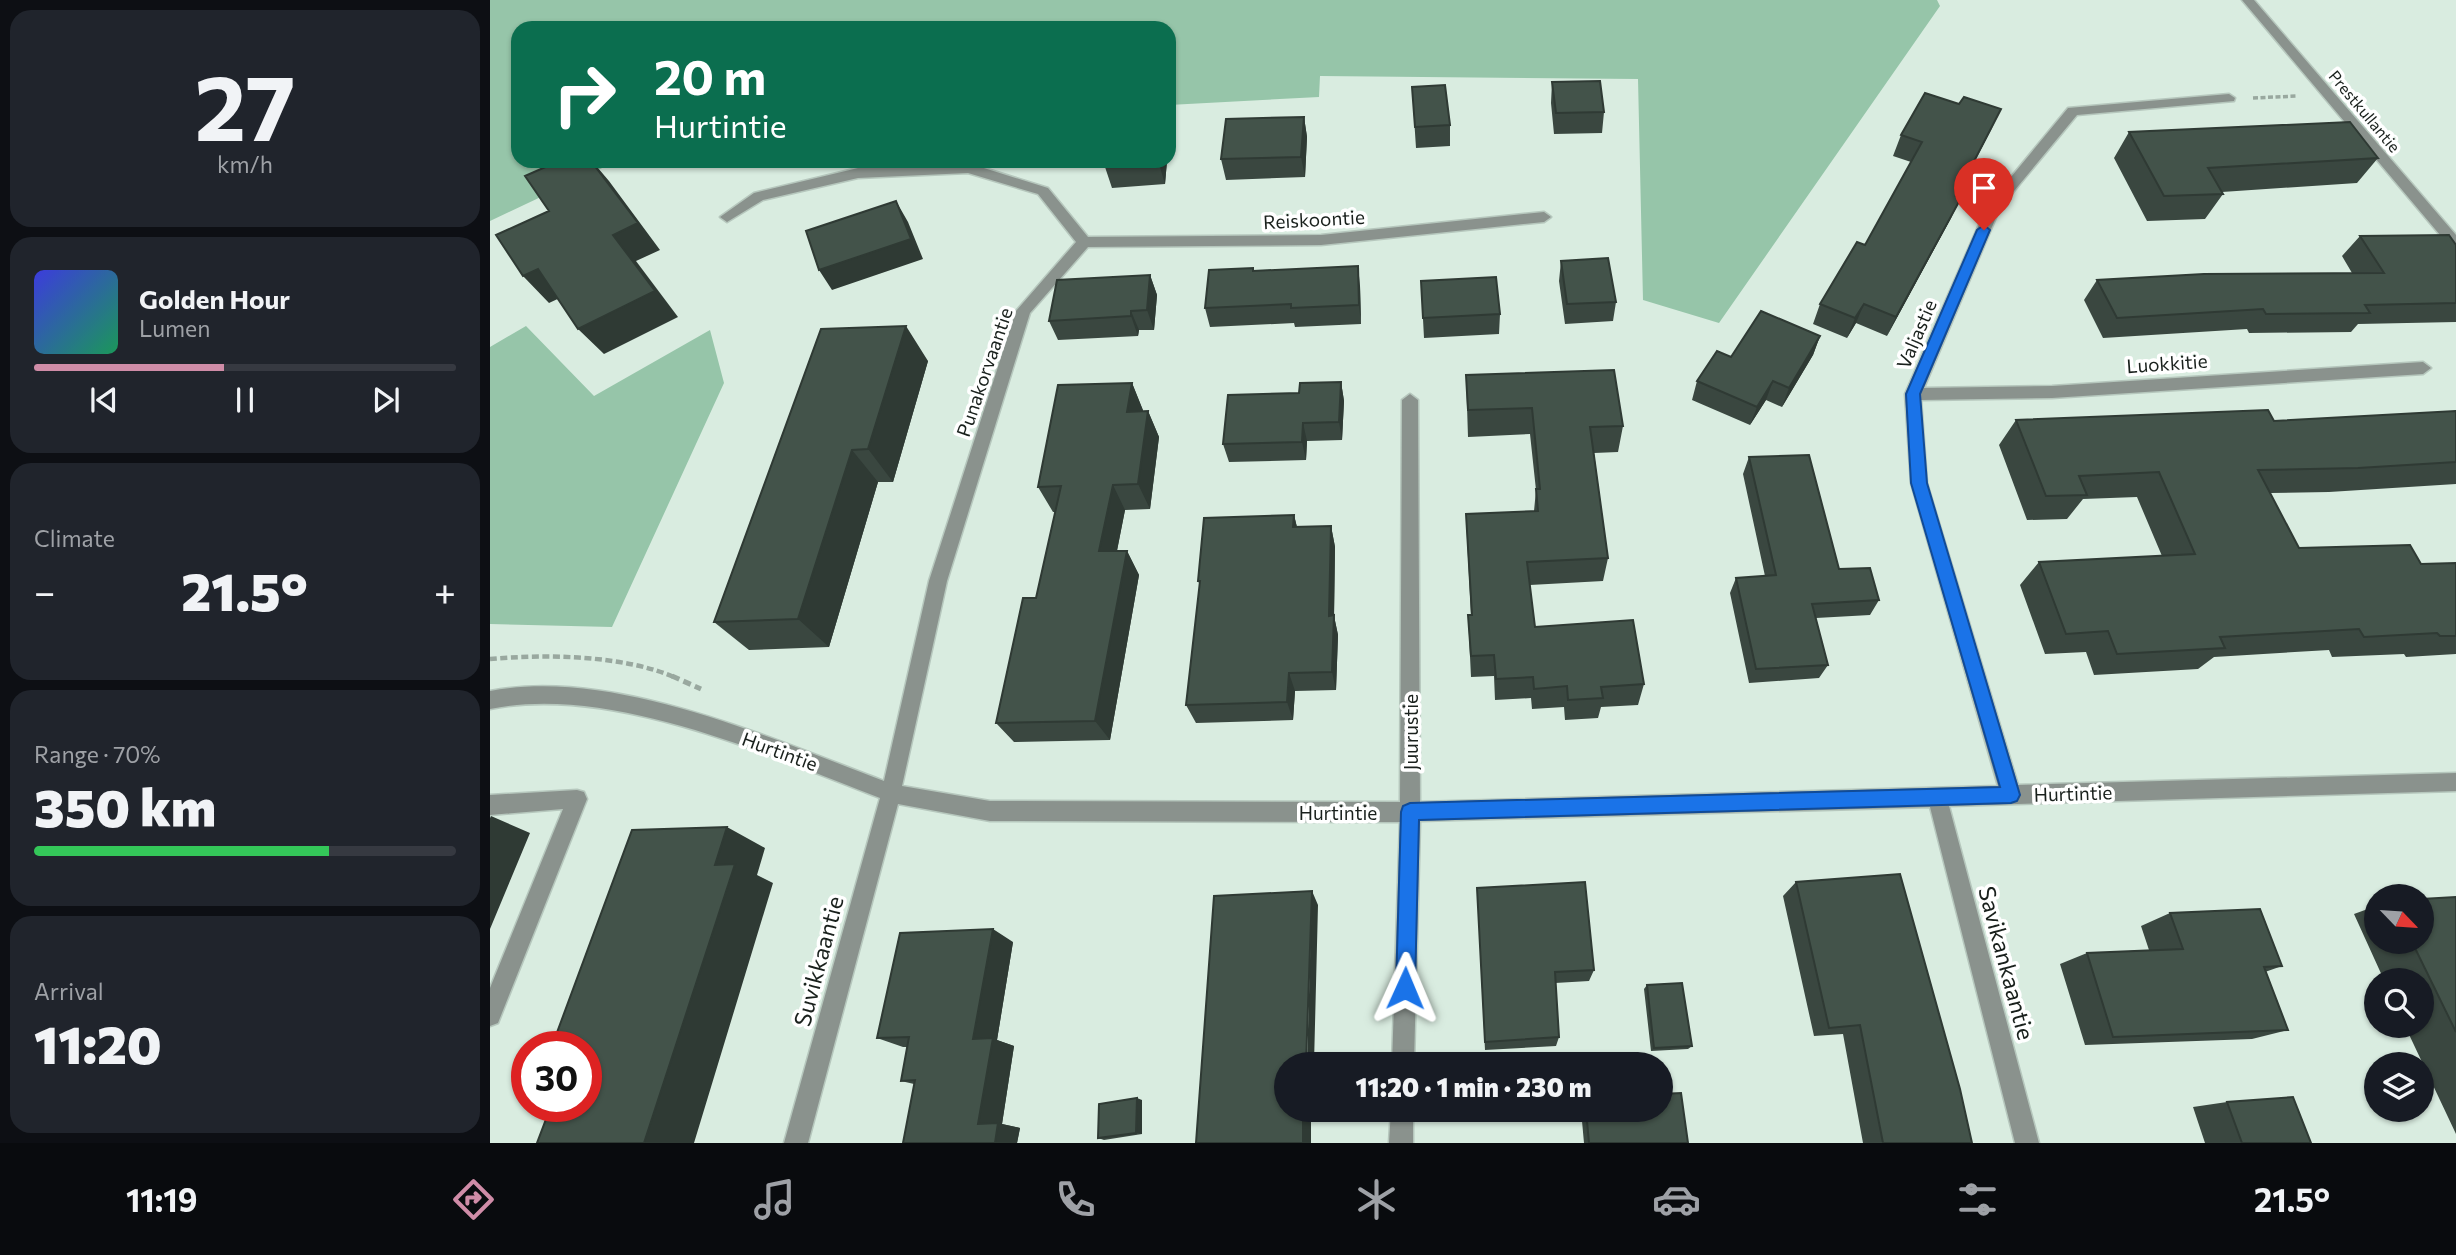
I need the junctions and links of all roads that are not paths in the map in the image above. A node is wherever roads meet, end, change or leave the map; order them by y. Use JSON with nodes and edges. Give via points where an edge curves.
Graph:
{"nodes":[{"id":1,"x":2248,"y":0,"type":"edge"},
{"id":2,"x":2229,"y":98,"type":"road end"},
{"id":3,"x":727,"y":217,"type":"dead end"},
{"id":4,"x":1544,"y":217,"type":"dead end"},
{"id":5,"x":1084,"y":242,"type":"junction"},
{"id":6,"x":2456,"y":244,"type":"edge"},
{"id":7,"x":2423,"y":368,"type":"dead end"},
{"id":8,"x":1913,"y":394,"type":"junction"},
{"id":9,"x":1410,"y":400,"type":"dead end"},
{"id":10,"x":490,"y":700,"type":"edge"},
{"id":11,"x":2456,"y":782,"type":"edge"},
{"id":12,"x":891,"y":793,"type":"junction"},
{"id":13,"x":2011,"y":795,"type":"junction"},
{"id":14,"x":1937,"y":797,"type":"junction"},
{"id":15,"x":490,"y":805,"type":"edge"},
{"id":16,"x":1410,"y":812,"type":"junction"},
{"id":17,"x":490,"y":1014,"type":"edge"},
{"id":18,"x":1404,"y":1052,"type":"edge"},
{"id":19,"x":1402,"y":1122,"type":"edge"},
{"id":20,"x":796,"y":1143,"type":"edge"},
{"id":21,"x":1401,"y":1143,"type":"edge"},
{"id":22,"x":2026,"y":1143,"type":"edge"}],
"edges":[{"from":1,"to":6,"type":"street","name":"Prestkullantie"},
{"from":2,"to":8,"type":"street","name":"Valjastie","via":[[2073,111],[1994,206]]},
{"from":3,"to":5,"type":"street","via":[[760,196],[858,173],[968,168],[1043,191]]},
{"from":4,"to":5,"type":"street","name":"Reiskoontie","via":[[1321,240]]},
{"from":5,"to":12,"type":"street","name":"Punakorvaantie","via":[[1023,311],[938,582]]},
{"from":7,"to":8,"type":"street","name":"Luokkitie","via":[[2052,392]]},
{"from":8,"to":13,"type":"street","name":"Valjastie","via":[[1919,483]]},
{"from":9,"to":16,"type":"street","name":"Juurustie"},
{"from":10,"to":12,"type":"street","name":"Hurtintie","via":[[520,694],[631,703],[756,741]]},
{"from":11,"to":13,"type":"street","name":"Hurtintie"},
{"from":12,"to":16,"type":"street","name":"Hurtintie","via":[[990,811]]},
{"from":12,"to":20,"type":"street","name":"Suvikkaantie"},
{"from":13,"to":14,"type":"street","name":"Hurtintie"},
{"from":14,"to":16,"type":"street","name":"Hurtintie"},
{"from":14,"to":22,"type":"street","name":"Savikankaantie"},
{"from":15,"to":17,"type":"street","via":[[577,799]]},
{"from":16,"to":18,"type":"street","name":"Juurustie"},
{"from":19,"to":21,"type":"street"}]}
